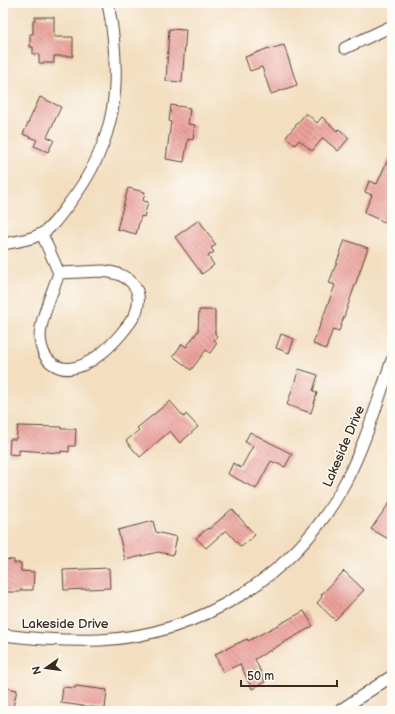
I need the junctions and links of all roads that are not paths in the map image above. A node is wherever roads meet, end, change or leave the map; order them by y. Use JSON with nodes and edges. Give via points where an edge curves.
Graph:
{"nodes":[{"id":1,"x":108,"y":3,"type":"edge"},
{"id":2,"x":392,"y":26,"type":"edge"},
{"id":3,"x":345,"y":48,"type":"dead end"},
{"id":4,"x":42,"y":234,"type":"junction"},
{"id":5,"x":3,"y":244,"type":"edge"},
{"id":6,"x":59,"y":273,"type":"junction"},
{"id":7,"x":392,"y":360,"type":"edge"},
{"id":8,"x":3,"y":636,"type":"edge"},
{"id":9,"x":392,"y":676,"type":"edge"},
{"id":10,"x":339,"y":711,"type":"edge"}],
"edges":[{"from":1,"to":4,"type":"street","via":[[115,83],[113,111],[106,136],[98,159],[86,179]]},
{"from":2,"to":3,"type":"street"},
{"from":4,"to":5,"type":"street"},
{"from":4,"to":6,"type":"street"},
{"from":6,"to":6,"type":"street","via":[[42,327],[42,350],[51,363],[59,368],[73,369],[88,364],[108,347],[132,319],[138,307],[137,295],[133,283],[126,276],[114,272]]},
{"from":7,"to":8,"type":"street","name":"Lakeside Drive","via":[[353,468],[335,501],[294,553],[243,595],[207,614],[146,633],[100,640]]},
{"from":9,"to":10,"type":"street"}]}
